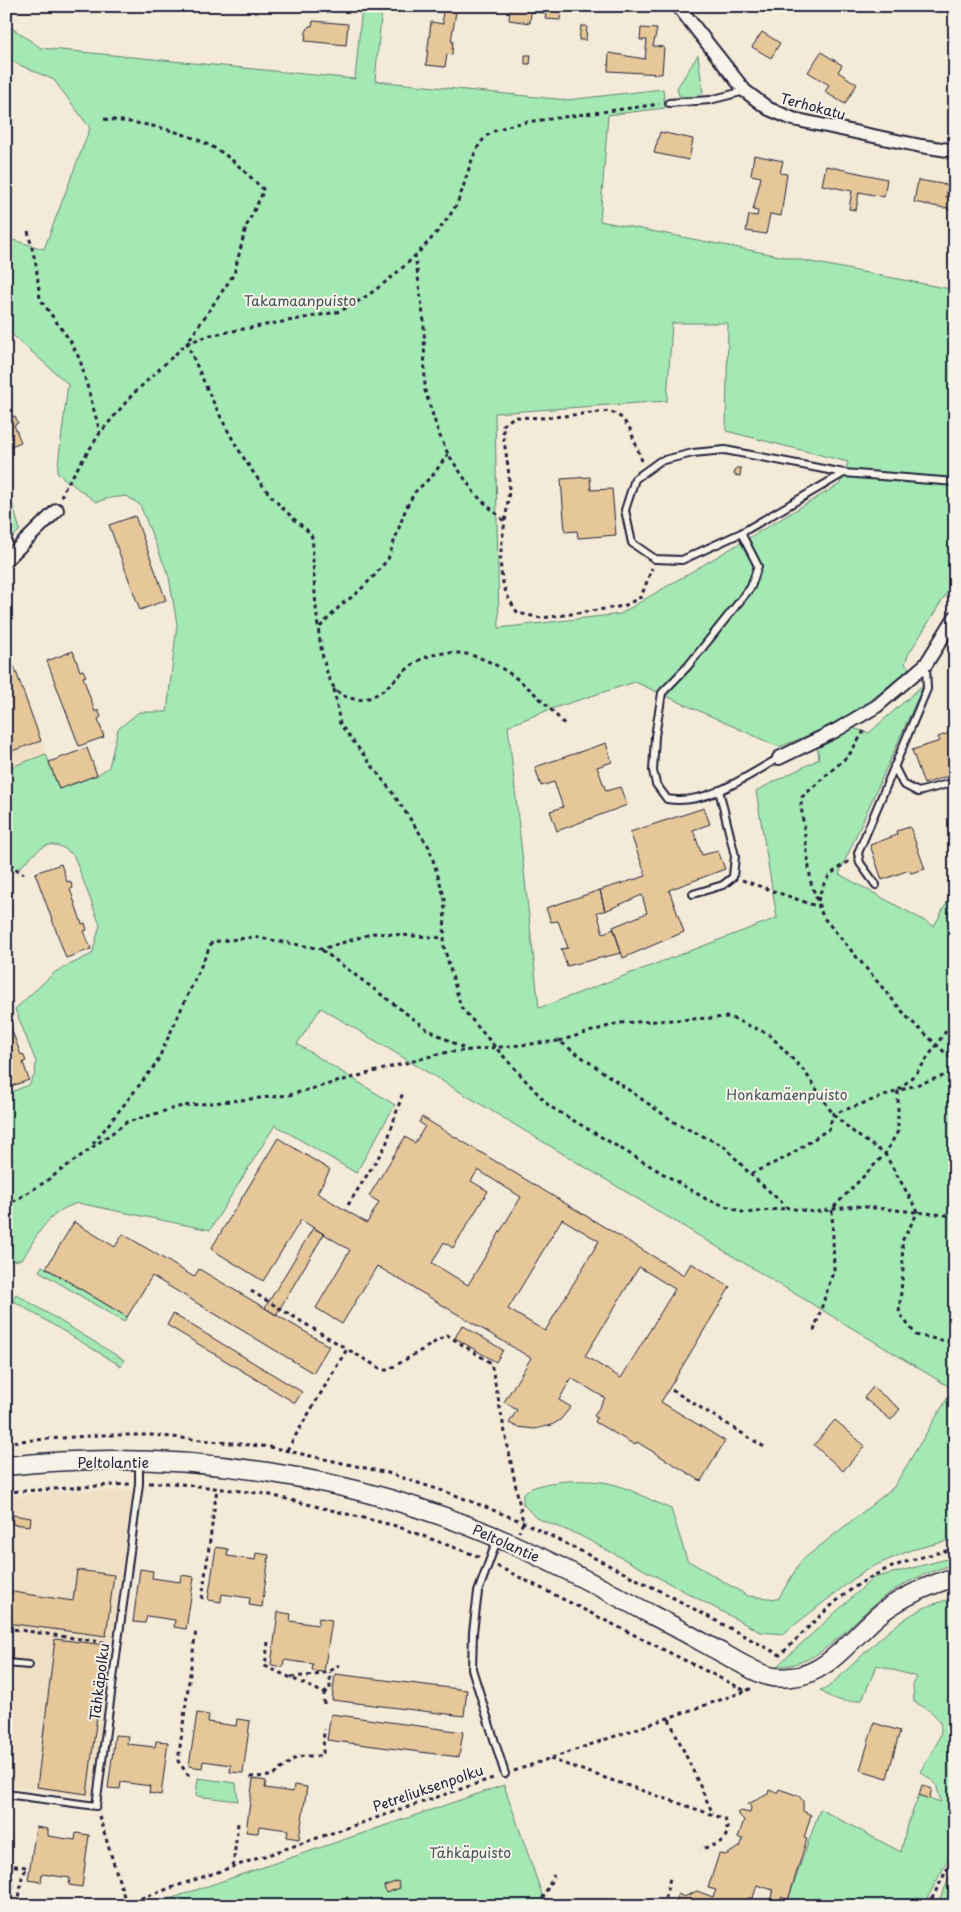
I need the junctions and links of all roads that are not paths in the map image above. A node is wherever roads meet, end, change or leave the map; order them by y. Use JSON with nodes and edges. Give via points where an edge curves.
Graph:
{"nodes":[{"id":1,"x":678,"y":6,"type":"edge"},
{"id":2,"x":745,"y":91,"type":"junction"},
{"id":3,"x":668,"y":103,"type":"road end"},
{"id":4,"x":955,"y":151,"type":"edge"},
{"id":5,"x":844,"y":472,"type":"junction"},
{"id":6,"x":955,"y":482,"type":"edge"},
{"id":7,"x":57,"y":510,"type":"road end"},
{"id":8,"x":741,"y":533,"type":"junction"},
{"id":9,"x":6,"y":560,"type":"edge"},
{"id":10,"x":955,"y":617,"type":"edge"},
{"id":11,"x":926,"y":664,"type":"junction"},
{"id":12,"x":779,"y":758,"type":"joint"},
{"id":13,"x":894,"y":766,"type":"junction"},
{"id":14,"x":955,"y":782,"type":"edge"},
{"id":15,"x":719,"y":790,"type":"junction"},
{"id":16,"x":876,"y":886,"type":"dead end"},
{"id":17,"x":693,"y":894,"type":"dead end"},
{"id":18,"x":139,"y":1461,"type":"junction"},
{"id":19,"x":6,"y":1466,"type":"edge"},
{"id":20,"x":498,"y":1538,"type":"junction"},
{"id":21,"x":955,"y":1577,"type":"edge"},
{"id":22,"x":6,"y":1663,"type":"edge"},
{"id":23,"x":29,"y":1665,"type":"dead end"},
{"id":24,"x":505,"y":1774,"type":"road end"},
{"id":25,"x":6,"y":1794,"type":"edge"}],
"edges":[{"from":1,"to":2,"type":"street","name":"Terhokatu"},
{"from":2,"to":3,"type":"lane","via":[[710,100]]},
{"from":2,"to":4,"type":"street","name":"Terhokatu","via":[[769,109],[793,119]]},
{"from":5,"to":6,"type":"lane"},
{"from":5,"to":8,"type":"lane"},
{"from":5,"to":8,"type":"lane","via":[[725,450],[660,461],[635,479],[625,510],[632,543],[655,559],[682,560]]},
{"from":7,"to":9,"type":"street"},
{"from":8,"to":15,"type":"lane","via":[[758,566],[751,587],[662,693],[655,736],[653,771],[656,784],[667,798],[680,801]]},
{"from":10,"to":11,"type":"street"},
{"from":11,"to":12,"type":"street","via":[[864,715]]},
{"from":11,"to":13,"type":"lane","via":[[927,689]]},
{"from":12,"to":15,"type":"lane"},
{"from":13,"to":14,"type":"lane","via":[[902,784],[918,792]]},
{"from":13,"to":16,"type":"lane","via":[[857,857]]},
{"from":15,"to":17,"type":"lane","via":[[735,856],[733,876],[723,885]]},
{"from":18,"to":19,"type":"street","name":"Peltolantie"},
{"from":18,"to":20,"type":"street","name":"Peltolantie","via":[[186,1462],[254,1470],[337,1486],[389,1498]]},
{"from":18,"to":25,"type":"lane","name":"Tähkäpolku","via":[[139,1484],[96,1806]]},
{"from":20,"to":21,"type":"street","name":"Peltolantie","via":[[606,1590],[764,1675],[779,1677],[800,1676],[820,1667],[888,1608],[921,1589]]},
{"from":20,"to":24,"type":"lane","via":[[478,1592],[472,1669]]},
{"from":22,"to":23,"type":"lane"}]}
